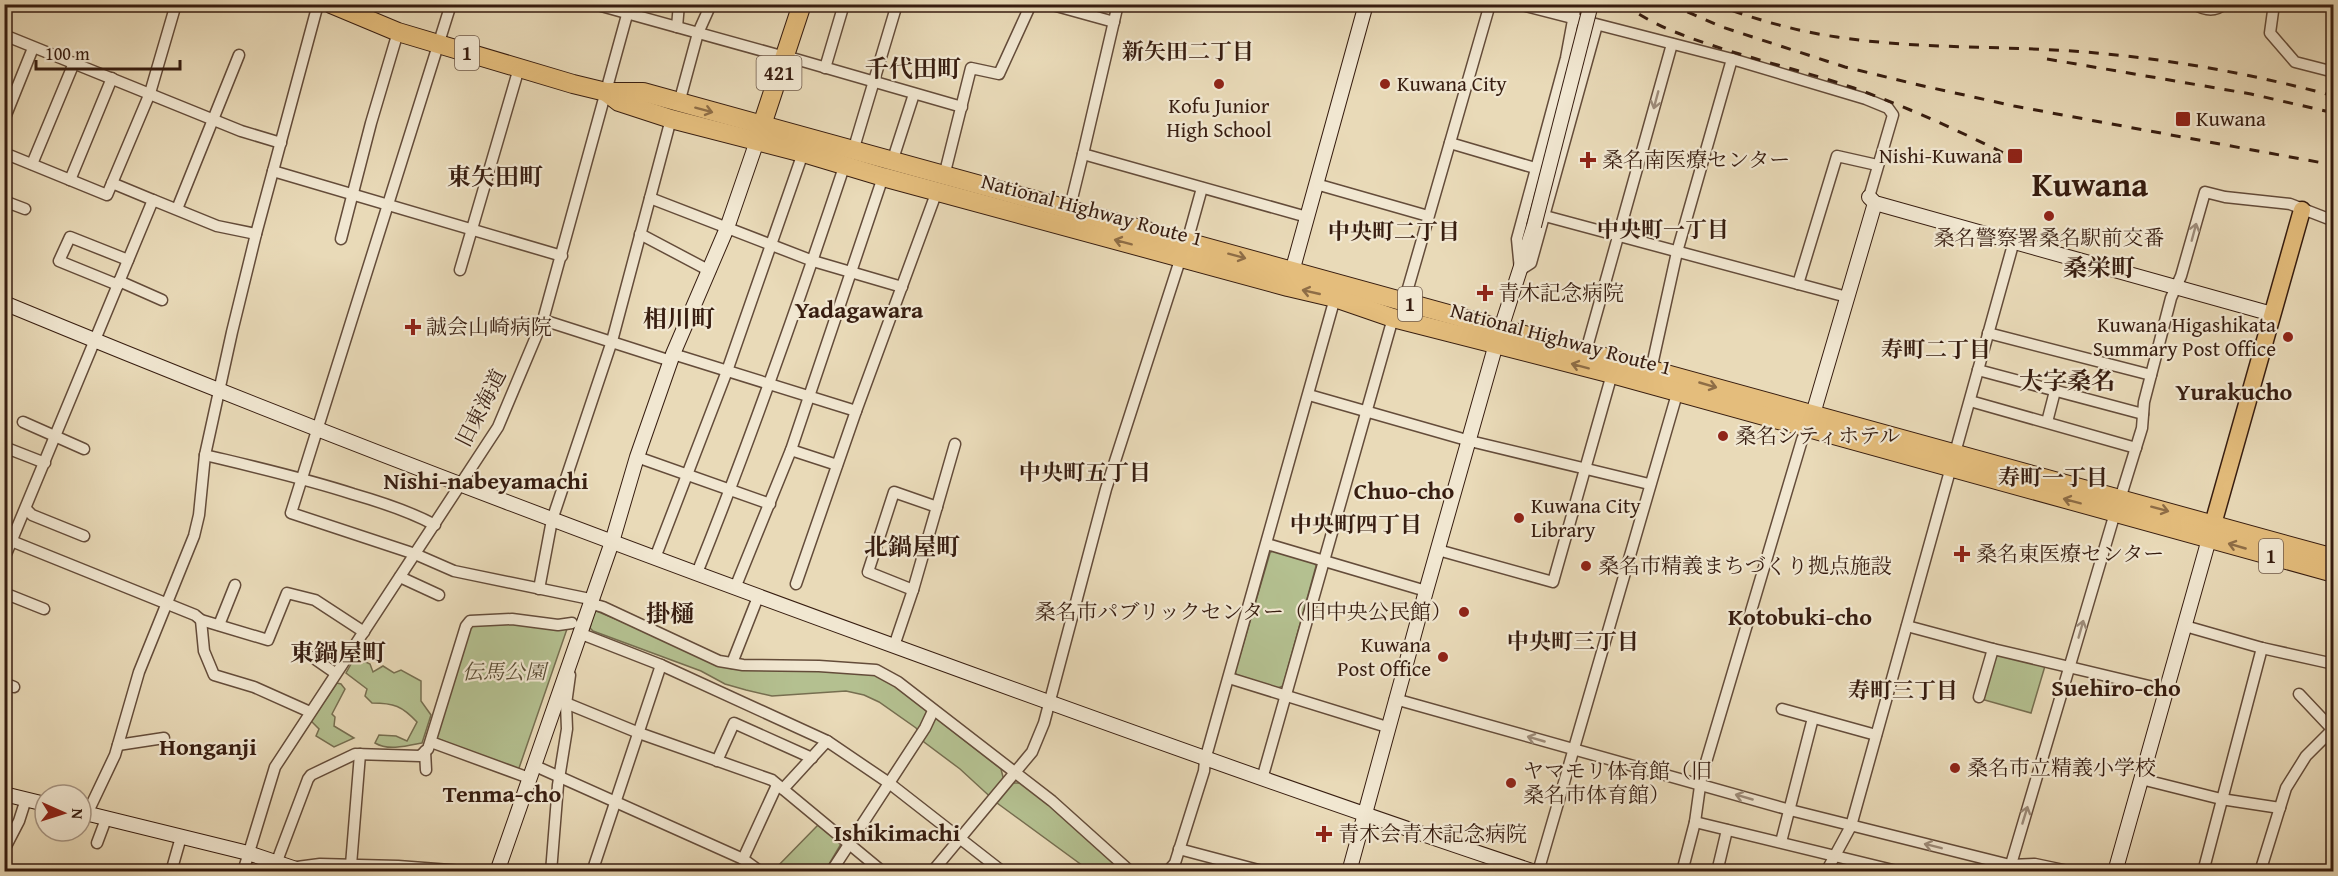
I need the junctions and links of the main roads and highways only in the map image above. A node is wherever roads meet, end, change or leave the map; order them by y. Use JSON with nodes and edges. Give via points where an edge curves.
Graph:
{"nodes":[{"id":1,"x":331,"y":4,"type":"edge"},
{"id":2,"x":802,"y":4,"type":"edge"},
{"id":3,"x":362,"y":11,"type":"edge"},
{"id":4,"x":759,"y":134,"type":"junction"},
{"id":5,"x":849,"y":158,"type":"junction"},
{"id":6,"x":940,"y":184,"type":"junction"},
{"id":7,"x":2302,"y":210,"type":"road end"},
{"id":8,"x":1184,"y":250,"type":"junction"},
{"id":9,"x":1290,"y":279,"type":"junction"},
{"id":10,"x":1499,"y":336,"type":"junction"},
{"id":11,"x":1810,"y":421,"type":"junction"},
{"id":12,"x":2211,"y":531,"type":"junction"},
{"id":13,"x":2334,"y":558,"type":"edge"},
{"id":14,"x":2334,"y":573,"type":"edge"}],
"edges":[{"from":1,"to":3,"type":"highway","name":"National Highway Route 1","number":"1"},
{"from":2,"to":4,"type":"highway","number":"421"},
{"from":3,"to":4,"type":"highway","name":"National Highway Route 1","number":"1","via":[[398,32],[438,45],[606,92],[636,92],[675,111]]},
{"from":4,"to":5,"type":"highway","name":"National Highway Route 1","number":"1"},
{"from":4,"to":5,"type":"highway","name":"National Highway Route 1","number":"1","via":[[803,153]]},
{"from":5,"to":6,"type":"highway","name":"National Highway Route 1","number":"1"},
{"from":8,"to":6,"type":"highway","name":"National Highway Route 1","number":"1","one_way":true},
{"from":6,"to":8,"type":"highway","name":"National Highway Route 1","number":"1","via":[[1069,211]]},
{"from":7,"to":12,"type":"main road"},
{"from":8,"to":9,"type":"highway","name":"National Highway Route 1","number":"1"},
{"from":9,"to":10,"type":"highway","name":"National Highway Route 1","number":"1","via":[[1404,302]]},
{"from":10,"to":9,"type":"highway","name":"National Highway Route 1","number":"1","one_way":true,"via":[[1393,318]]},
{"from":11,"to":10,"type":"highway","name":"National Highway Route 1","number":"1","one_way":true,"via":[[1677,394]]},
{"from":10,"to":11,"type":"highway","name":"National Highway Route 1","number":"1","one_way":true,"via":[[1586,351]]},
{"from":11,"to":12,"type":"highway","name":"National Highway Route 1","number":"1"},
{"from":12,"to":13,"type":"highway","name":"National Highway Route 1","number":"1"},
{"from":14,"to":12,"type":"highway","name":"National Highway Route 1","number":"1","one_way":true}]}
